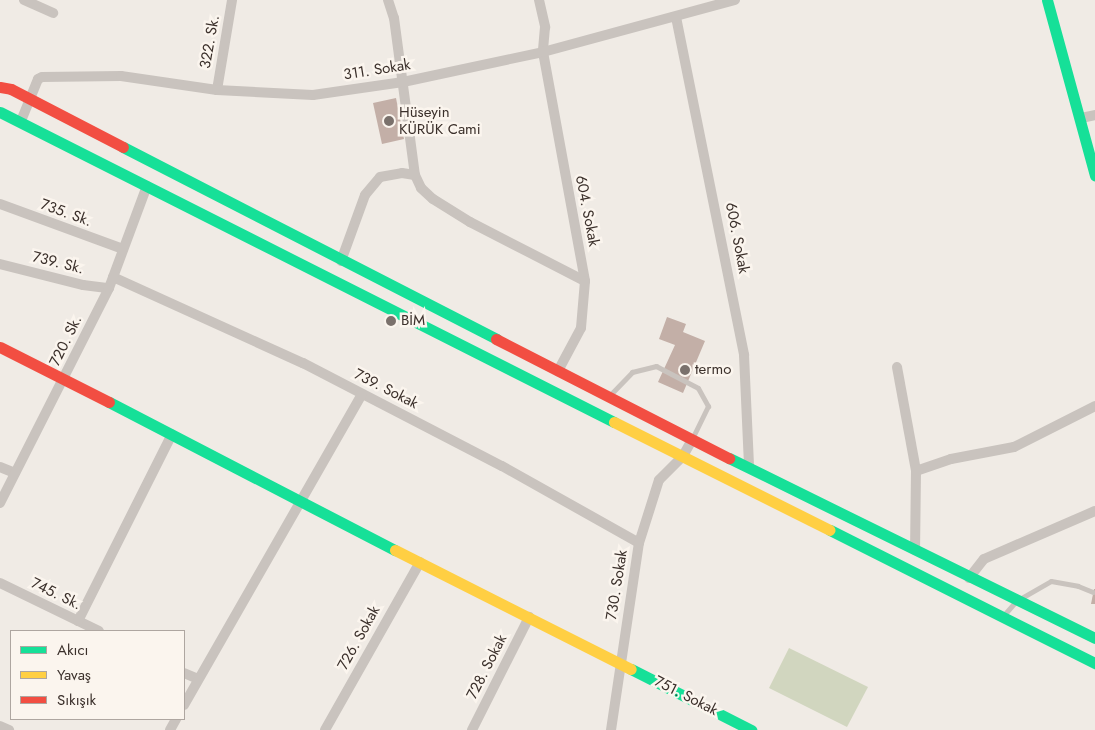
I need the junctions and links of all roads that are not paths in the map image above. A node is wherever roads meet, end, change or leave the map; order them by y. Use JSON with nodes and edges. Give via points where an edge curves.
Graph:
{"nodes":[{"id":1,"x":24,"y":0,"type":"edge"},
{"id":2,"x":232,"y":0,"type":"edge"},
{"id":3,"x":388,"y":0,"type":"edge"},
{"id":4,"x":539,"y":0,"type":"edge"},
{"id":5,"x":736,"y":0,"type":"edge"},
{"id":6,"x":1047,"y":0,"type":"edge"},
{"id":7,"x":54,"y":13,"type":"dead end"},
{"id":8,"x":676,"y":17,"type":"junction"},
{"id":9,"x":543,"y":52,"type":"junction"},
{"id":10,"x":403,"y":82,"type":"junction"},
{"id":11,"x":0,"y":87,"type":"edge"},
{"id":12,"x":217,"y":90,"type":"junction"},
{"id":13,"x":30,"y":100,"type":"junction"},
{"id":14,"x":0,"y":112,"type":"edge"},
{"id":15,"x":1095,"y":115,"type":"edge"},
{"id":16,"x":1081,"y":118,"type":"junction"},
{"id":17,"x":22,"y":121,"type":"junction"},
{"id":18,"x":415,"y":175,"type":"junction"},
{"id":19,"x":1095,"y":176,"type":"edge"},
{"id":20,"x":147,"y":186,"type":"junction"},
{"id":21,"x":0,"y":204,"type":"edge"},
{"id":22,"x":123,"y":249,"type":"junction"},
{"id":23,"x":341,"y":261,"type":"junction"},
{"id":24,"x":0,"y":264,"type":"edge"},
{"id":25,"x":112,"y":277,"type":"junction"},
{"id":26,"x":585,"y":281,"type":"junction"},
{"id":27,"x":109,"y":288,"type":"junction"},
{"id":28,"x":0,"y":347,"type":"edge"},
{"id":29,"x":897,"y":367,"type":"dead end"},
{"id":30,"x":558,"y":371,"type":"junction"},
{"id":31,"x":64,"y":380,"type":"junction"},
{"id":32,"x":362,"y":394,"type":"junction"},
{"id":33,"x":609,"y":397,"type":"junction"},
{"id":34,"x":1095,"y":406,"type":"edge"},
{"id":35,"x":593,"y":411,"type":"junction"},
{"id":36,"x":172,"y":434,"type":"junction"},
{"id":37,"x":692,"y":440,"type":"junction"},
{"id":38,"x":683,"y":456,"type":"junction"},
{"id":39,"x":0,"y":467,"type":"edge"},
{"id":40,"x":749,"y":467,"type":"junction"},
{"id":41,"x":916,"y":471,"type":"junction"},
{"id":42,"x":15,"y":473,"type":"junction"},
{"id":43,"x":300,"y":502,"type":"junction"},
{"id":44,"x":0,"y":503,"type":"edge"},
{"id":45,"x":1095,"y":511,"type":"edge"},
{"id":46,"x":639,"y":543,"type":"junction"},
{"id":47,"x":915,"y":550,"type":"junction"},
{"id":48,"x":420,"y":562,"type":"junction"},
{"id":49,"x":969,"y":578,"type":"junction"},
{"id":50,"x":0,"y":583,"type":"edge"},
{"id":51,"x":1094,"y":592,"type":"dead end"},
{"id":52,"x":1016,"y":601,"type":"junction"},
{"id":53,"x":1002,"y":616,"type":"junction"},
{"id":54,"x":529,"y":617,"type":"junction"},
{"id":55,"x":78,"y":620,"type":"junction"},
{"id":56,"x":97,"y":630,"type":"edge"},
{"id":57,"x":1095,"y":638,"type":"edge"},
{"id":58,"x":620,"y":663,"type":"junction"},
{"id":59,"x":1095,"y":663,"type":"edge"},
{"id":60,"x":185,"y":673,"type":"edge"},
{"id":61,"x":198,"y":679,"type":"junction"},
{"id":62,"x":185,"y":702,"type":"edge"},
{"id":63,"x":0,"y":726,"type":"edge"},
{"id":64,"x":9,"y":730,"type":"edge"},
{"id":65,"x":326,"y":730,"type":"edge"},
{"id":66,"x":472,"y":730,"type":"edge"},
{"id":67,"x":611,"y":730,"type":"edge"},
{"id":68,"x":751,"y":730,"type":"edge"}],
"edges":[{"from":1,"to":7,"type":"street"},
{"from":2,"to":12,"type":"street","name":"322. Sk."},
{"from":3,"to":10,"type":"street","via":[[394,18]]},
{"from":4,"to":9,"type":"street","name":"604. Sokak","via":[[545,27]]},
{"from":5,"to":8,"type":"street","name":"311. Sokak"},
{"from":6,"to":16,"type":"main road"},
{"from":8,"to":9,"type":"street","name":"311. Sokak"},
{"from":8,"to":40,"type":"street","name":"606. Sokak","via":[[744,355]]},
{"from":9,"to":10,"type":"street","name":"311. Sokak"},
{"from":9,"to":26,"type":"street","name":"604. Sokak"},
{"from":10,"to":12,"type":"street","name":"311. Sokak","via":[[313,95]]},
{"from":10,"to":18,"type":"street"},
{"from":11,"to":13,"type":"main road","via":[[11,89]]},
{"from":12,"to":13,"type":"street","name":"311. Sokak","via":[[122,76],[42,77],[38,79]]},
{"from":13,"to":17,"type":"street"},
{"from":13,"to":23,"type":"main road"},
{"from":14,"to":17,"type":"main road"},
{"from":15,"to":16,"type":"street"},
{"from":16,"to":19,"type":"main road"},
{"from":17,"to":20,"type":"main road"},
{"from":18,"to":23,"type":"street","via":[[402,173],[380,177],[365,196]]},
{"from":18,"to":26,"type":"street","via":[[421,188],[433,199],[470,222]]},
{"from":20,"to":22,"type":"street","name":"720. Sk."},
{"from":20,"to":35,"type":"main road"},
{"from":21,"to":22,"type":"street","name":"735. Sk."},
{"from":22,"to":25,"type":"street","name":"720. Sk."},
{"from":23,"to":30,"type":"main road"},
{"from":24,"to":27,"type":"street","name":"739. Sk.","via":[[83,285]]},
{"from":25,"to":27,"type":"street","name":"720. Sk."},
{"from":25,"to":32,"type":"street","name":"739. Sokak","via":[[303,363]]},
{"from":26,"to":30,"type":"street","name":"604. Sokak","via":[[581,328]]},
{"from":27,"to":31,"type":"street","name":"720. Sk."},
{"from":28,"to":31,"type":"main road","name":"751. Sokak"},
{"from":29,"to":41,"type":"street"},
{"from":30,"to":33,"type":"main road"},
{"from":31,"to":36,"type":"main road","name":"751. Sokak"},
{"from":31,"to":42,"type":"street","name":"720. Sk."},
{"from":32,"to":43,"type":"street"},
{"from":32,"to":46,"type":"street","name":"739. Sokak","via":[[502,466]]},
{"from":33,"to":35,"type":"street"},
{"from":33,"to":37,"type":"main road"},
{"from":33,"to":37,"type":"lane","via":[[632,372],[656,366],[665,370],[698,388],[708,406]]},
{"from":34,"to":41,"type":"street","via":[[1014,447],[951,459]]},
{"from":35,"to":38,"type":"main road"},
{"from":36,"to":43,"type":"main road","name":"751. Sokak"},
{"from":36,"to":55,"type":"street"},
{"from":37,"to":38,"type":"street","name":"730. Sokak"},
{"from":37,"to":40,"type":"main road"},
{"from":38,"to":46,"type":"street","name":"730. Sokak","via":[[659,480]]},
{"from":38,"to":53,"type":"main road"},
{"from":39,"to":42,"type":"street"},
{"from":40,"to":47,"type":"main road"},
{"from":41,"to":47,"type":"street"},
{"from":42,"to":44,"type":"street","name":"720. Sk."},
{"from":43,"to":48,"type":"main road","name":"751. Sokak"},
{"from":43,"to":61,"type":"street"},
{"from":45,"to":49,"type":"street","via":[[984,560]]},
{"from":46,"to":58,"type":"street","name":"730. Sokak"},
{"from":47,"to":49,"type":"main road"},
{"from":48,"to":54,"type":"main road","name":"751. Sokak"},
{"from":48,"to":65,"type":"street","name":"726. Sokak"},
{"from":49,"to":52,"type":"main road"},
{"from":50,"to":55,"type":"street","name":"745. Sk."},
{"from":51,"to":52,"type":"lane","via":[[1051,581]]},
{"from":52,"to":53,"type":"lane"},
{"from":52,"to":57,"type":"main road"},
{"from":53,"to":59,"type":"main road"},
{"from":54,"to":58,"type":"main road","name":"751. Sokak"},
{"from":54,"to":66,"type":"street","name":"728. Sokak"},
{"from":55,"to":56,"type":"street","name":"745. Sk."},
{"from":58,"to":67,"type":"street","name":"730. Sokak"},
{"from":58,"to":68,"type":"main road","name":"751. Sokak"},
{"from":60,"to":61,"type":"street"},
{"from":61,"to":62,"type":"street"},
{"from":63,"to":64,"type":"street"}]}
